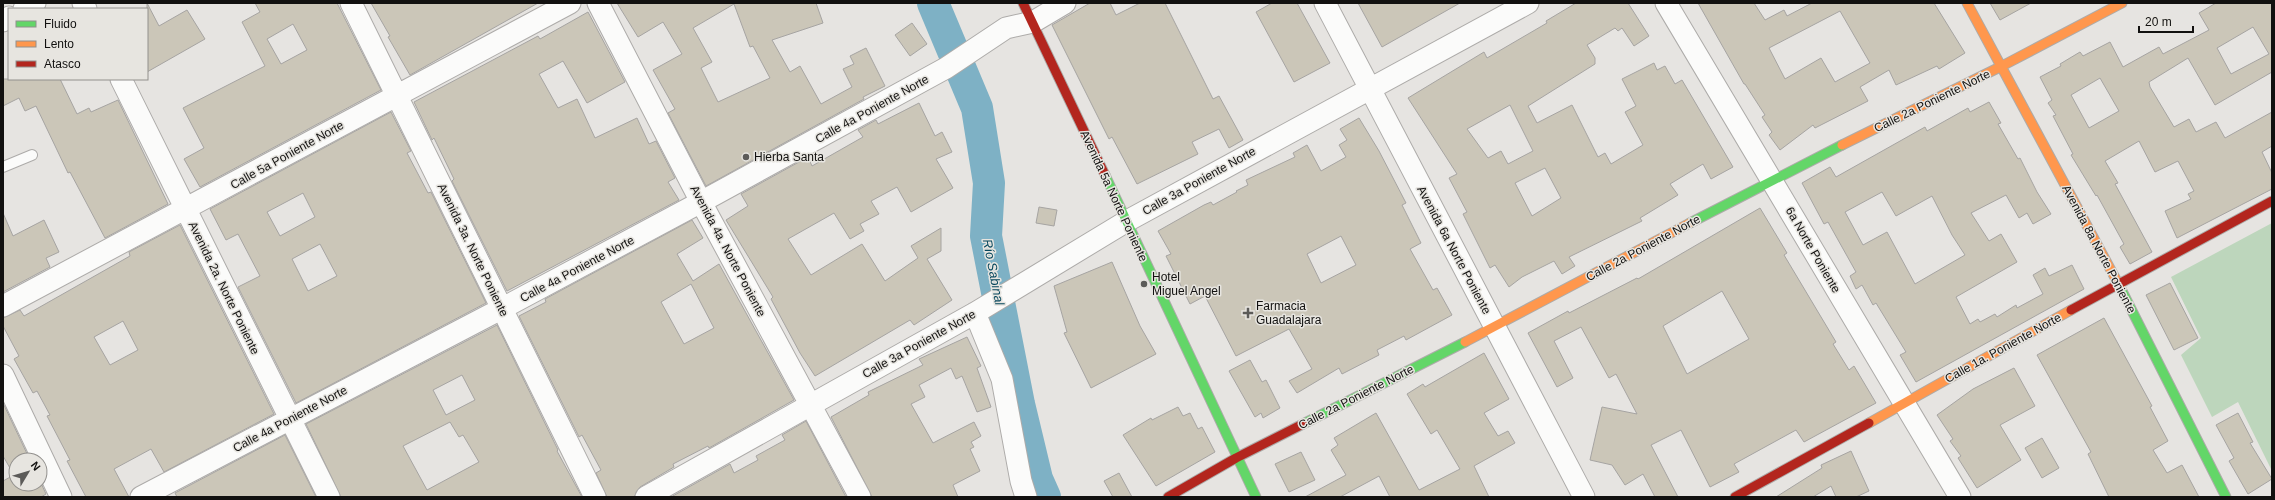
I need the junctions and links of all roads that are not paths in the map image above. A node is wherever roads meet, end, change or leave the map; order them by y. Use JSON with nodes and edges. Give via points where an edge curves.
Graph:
{"nodes":[{"id":1,"x":35,"y":3,"type":"edge"},
{"id":2,"x":351,"y":3,"type":"edge"},
{"id":3,"x":570,"y":3,"type":"edge"},
{"id":4,"x":598,"y":3,"type":"edge"},
{"id":5,"x":1017,"y":3,"type":"edge"},
{"id":6,"x":1023,"y":3,"type":"edge"},
{"id":7,"x":1065,"y":3,"type":"edge"},
{"id":8,"x":1325,"y":3,"type":"edge"},
{"id":9,"x":1528,"y":3,"type":"edge"},
{"id":10,"x":1666,"y":3,"type":"edge"},
{"id":11,"x":1967,"y":3,"type":"edge"},
{"id":12,"x":2122,"y":3,"type":"edge"},
{"id":13,"x":26,"y":8,"type":"edge"},
{"id":14,"x":1032,"y":22,"type":"junction"},
{"id":15,"x":1000,"y":32,"type":"junction"},
{"id":16,"x":2002,"y":66,"type":"junction"},
{"id":17,"x":121,"y":80,"type":"edge"},
{"id":18,"x":1368,"y":89,"type":"junction"},
{"id":19,"x":397,"y":95,"type":"junction"},
{"id":20,"x":32,"y":155,"type":"dead end"},
{"id":21,"x":3,"y":167,"type":"edge"},
{"id":22,"x":1772,"y":179,"type":"junction"},
{"id":23,"x":2272,"y":201,"type":"edge"},
{"id":24,"x":701,"y":202,"type":"junction"},
{"id":25,"x":186,"y":210,"type":"junction"},
{"id":26,"x":1127,"y":221,"type":"junction"},
{"id":27,"x":2118,"y":284,"type":"junction"},
{"id":28,"x":3,"y":306,"type":"edge"},
{"id":29,"x":501,"y":309,"type":"junction"},
{"id":30,"x":980,"y":311,"type":"junction"},
{"id":31,"x":1495,"y":327,"type":"junction"},
{"id":32,"x":3,"y":375,"type":"edge"},
{"id":33,"x":811,"y":404,"type":"junction"},
{"id":34,"x":1904,"y":404,"type":"junction"},
{"id":35,"x":289,"y":419,"type":"junction"},
{"id":36,"x":1236,"y":458,"type":"junction"},
{"id":37,"x":61,"y":497,"type":"edge"},
{"id":38,"x":141,"y":497,"type":"edge"},
{"id":39,"x":329,"y":497,"type":"edge"},
{"id":40,"x":595,"y":497,"type":"edge"},
{"id":41,"x":646,"y":497,"type":"edge"},
{"id":42,"x":860,"y":497,"type":"edge"},
{"id":43,"x":1026,"y":497,"type":"edge"},
{"id":44,"x":1168,"y":497,"type":"edge"},
{"id":45,"x":1256,"y":497,"type":"edge"},
{"id":46,"x":1584,"y":497,"type":"edge"},
{"id":47,"x":1735,"y":497,"type":"edge"},
{"id":48,"x":1960,"y":497,"type":"edge"},
{"id":49,"x":2226,"y":497,"type":"edge"}],
"edges":[{"from":1,"to":13,"type":"street"},
{"from":2,"to":19,"type":"street","name":"Avenida 3a. Norte Poniente"},
{"from":3,"to":19,"type":"street","name":"Calle 5a Poniente Norte"},
{"from":4,"to":24,"type":"street","name":"Avenida 4a. Norte Poniente"},
{"from":5,"to":15,"type":"street"},
{"from":6,"to":14,"type":"street","name":"Avenida 5a Norte Poniente"},
{"from":7,"to":14,"type":"street","name":"Calle 4a Poniente Norte"},
{"from":8,"to":18,"type":"street","name":"Avenida 6a Norte Poniente"},
{"from":9,"to":18,"type":"street","name":"Calle 3a Poniente Norte"},
{"from":10,"to":22,"type":"street","name":"6a Norte Poniente"},
{"from":11,"to":16,"type":"street","name":"Avenida 8a Norte Poniente"},
{"from":12,"to":16,"type":"street","name":"Calle 2a Poniente Norte"},
{"from":14,"to":15,"type":"street","name":"Calle 4a Poniente Norte"},
{"from":14,"to":26,"type":"street","name":"Avenida 5a Norte Poniente"},
{"from":15,"to":24,"type":"street","name":"Calle 4a Poniente Norte","via":[[950,66]]},
{"from":16,"to":22,"type":"street","name":"Calle 2a Poniente Norte"},
{"from":16,"to":27,"type":"street","name":"Avenida 8a Norte Poniente"},
{"from":17,"to":25,"type":"street","name":"Avenida 2a. Norte Poniente"},
{"from":18,"to":26,"type":"street","name":"Calle 3a Poniente Norte"},
{"from":18,"to":31,"type":"street","name":"Avenida 6a Norte Poniente"},
{"from":19,"to":25,"type":"street","name":"Calle 5a Poniente Norte"},
{"from":19,"to":29,"type":"street","name":"Avenida 3a. Norte Poniente"},
{"from":20,"to":21,"type":"lane"},
{"from":22,"to":31,"type":"street","name":"Calle 2a Poniente Norte"},
{"from":22,"to":34,"type":"street","name":"6a Norte Poniente"},
{"from":23,"to":27,"type":"street","name":"Calle 1a. Poniente Norte"},
{"from":24,"to":29,"type":"street","name":"Calle 4a Poniente Norte"},
{"from":24,"to":33,"type":"street","name":"Avenida 4a. Norte Poniente"},
{"from":25,"to":28,"type":"street","name":"Calle 5a Poniente Norte"},
{"from":25,"to":35,"type":"street","name":"Avenida 2a. Norte Poniente"},
{"from":26,"to":30,"type":"street","name":"Calle 3a Poniente Norte"},
{"from":26,"to":36,"type":"street","name":"Avenida 5a Norte Poniente"},
{"from":27,"to":34,"type":"street","name":"Calle 1a. Poniente Norte"},
{"from":27,"to":49,"type":"street","name":"Avenida 8a Norte Poniente"},
{"from":29,"to":35,"type":"street","name":"Calle 4a Poniente Norte"},
{"from":29,"to":40,"type":"street","name":"Avenida 3a. Norte Poniente"},
{"from":30,"to":33,"type":"street","name":"Calle 3a Poniente Norte"},
{"from":30,"to":43,"type":"street","via":[[1002,379],[1020,481]]},
{"from":31,"to":36,"type":"street","name":"Calle 2a Poniente Norte"},
{"from":31,"to":46,"type":"street","name":"Avenida 6a Norte Poniente"},
{"from":32,"to":37,"type":"street"},
{"from":33,"to":41,"type":"street","name":"Calle 3a Poniente Norte"},
{"from":33,"to":42,"type":"street","name":"Avenida 4a. Norte Poniente"},
{"from":34,"to":47,"type":"street","name":"Calle 1a. Poniente Norte"},
{"from":34,"to":48,"type":"street","name":"6a Norte Poniente"},
{"from":35,"to":38,"type":"street","name":"Calle 4a Poniente Norte"},
{"from":35,"to":39,"type":"street","name":"Avenida 2a. Norte Poniente"},
{"from":36,"to":44,"type":"street","name":"Calle 2a Poniente Norte"},
{"from":36,"to":45,"type":"street","name":"Avenida 5a Norte Poniente"}]}
